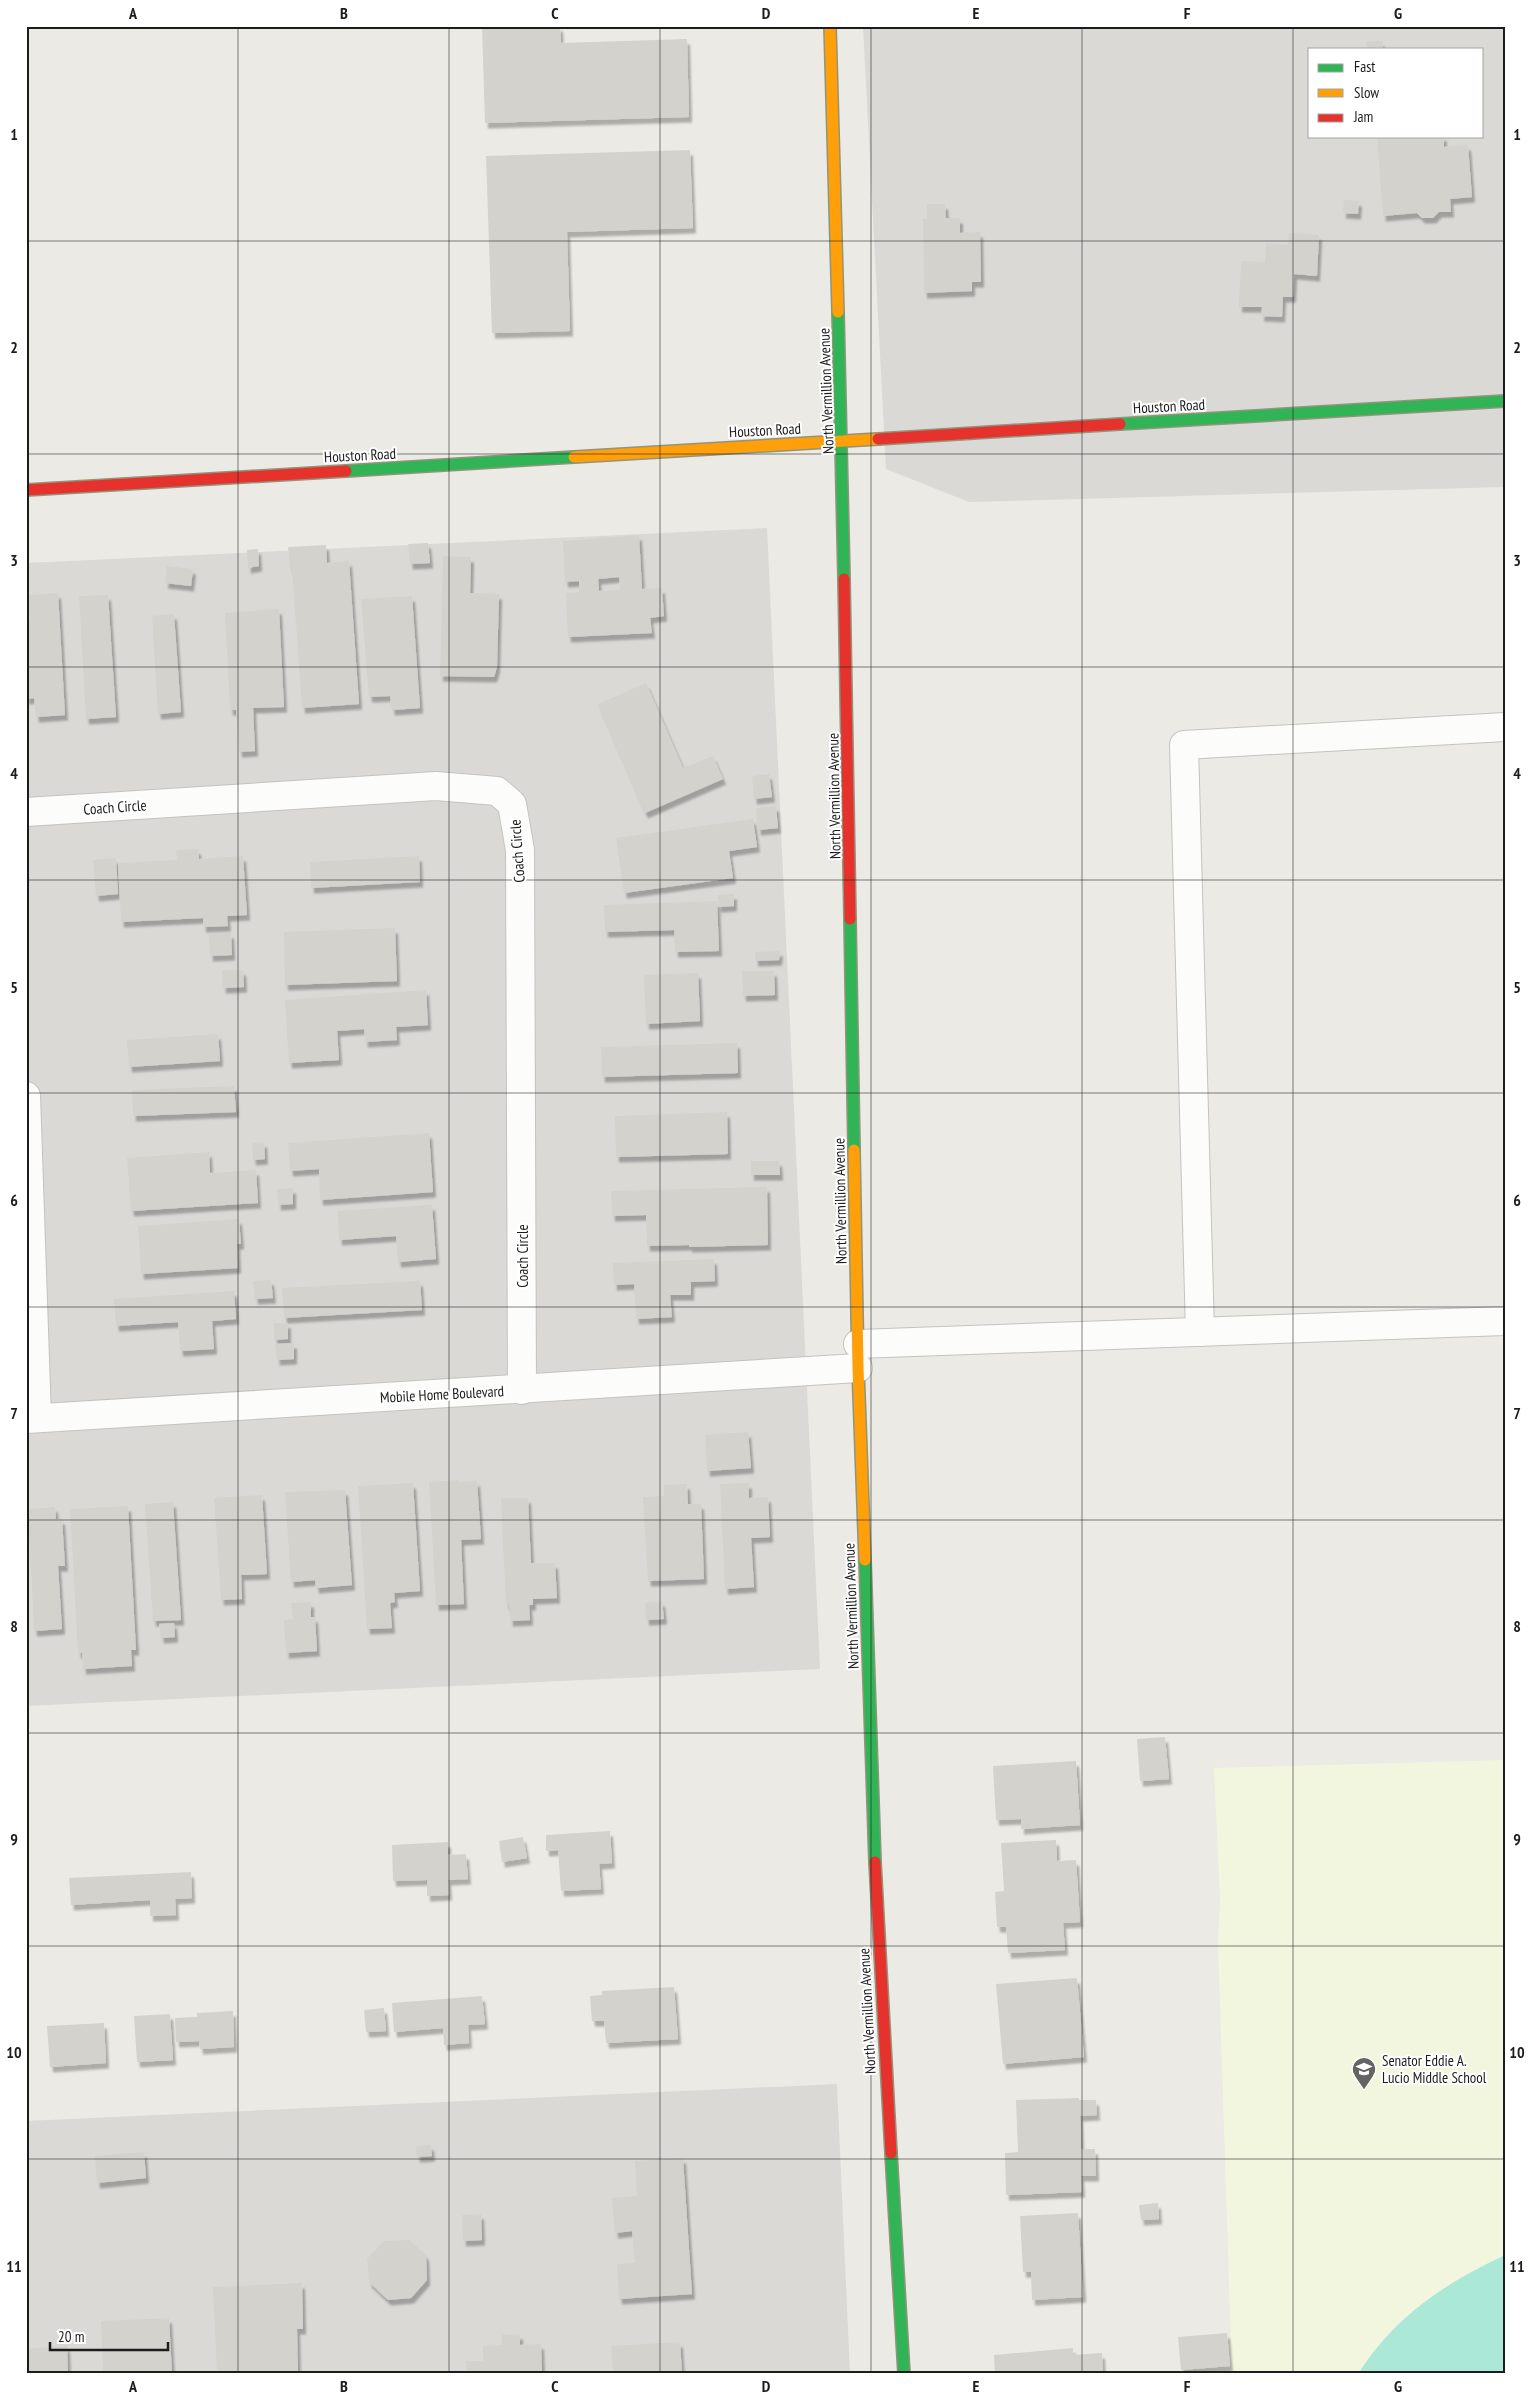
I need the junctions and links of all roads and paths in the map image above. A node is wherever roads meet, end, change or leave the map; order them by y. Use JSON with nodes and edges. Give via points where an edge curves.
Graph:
{"nodes":[{"id":1,"x":830,"y":26,"type":"edge"},
{"id":2,"x":1505,"y":401,"type":"edge"},
{"id":3,"x":842,"y":441,"type":"junction"},
{"id":4,"x":26,"y":490,"type":"edge"},
{"id":5,"x":1505,"y":726,"type":"edge"},
{"id":6,"x":26,"y":812,"type":"edge"},
{"id":7,"x":26,"y":1096,"type":"edge"},
{"id":8,"x":1505,"y":1321,"type":"edge"},
{"id":9,"x":1200,"y":1332,"type":"junction"},
{"id":10,"x":858,"y":1356,"type":"junction"},
{"id":11,"x":522,"y":1390,"type":"junction"},
{"id":12,"x":31,"y":1419,"type":"edge"},
{"id":13,"x":904,"y":2374,"type":"edge"}],
"edges":[{"from":1,"to":3,"type":"street","name":"North Vermillion Avenue"},
{"from":2,"to":3,"type":"street","name":"Houston Road"},
{"from":3,"to":4,"type":"street","name":"Houston Road"},
{"from":3,"to":10,"type":"street","name":"North Vermillion Avenue"},
{"from":5,"to":9,"type":"street","via":[[1184,745]]},
{"from":6,"to":11,"type":"street","name":"Coach Circle","via":[[436,786],[497,791],[512,804],[520,850]]},
{"from":7,"to":12,"type":"street"},
{"from":8,"to":9,"type":"street","name":"Mobile Home Boulevard"},
{"from":9,"to":10,"type":"street","name":"Mobile Home Boulevard"},
{"from":10,"to":11,"type":"street","name":"Mobile Home Boulevard"},
{"from":10,"to":13,"type":"street","name":"North Vermillion Avenue","via":[[879,1961]]},
{"from":11,"to":12,"type":"street","name":"Mobile Home Boulevard"}]}
